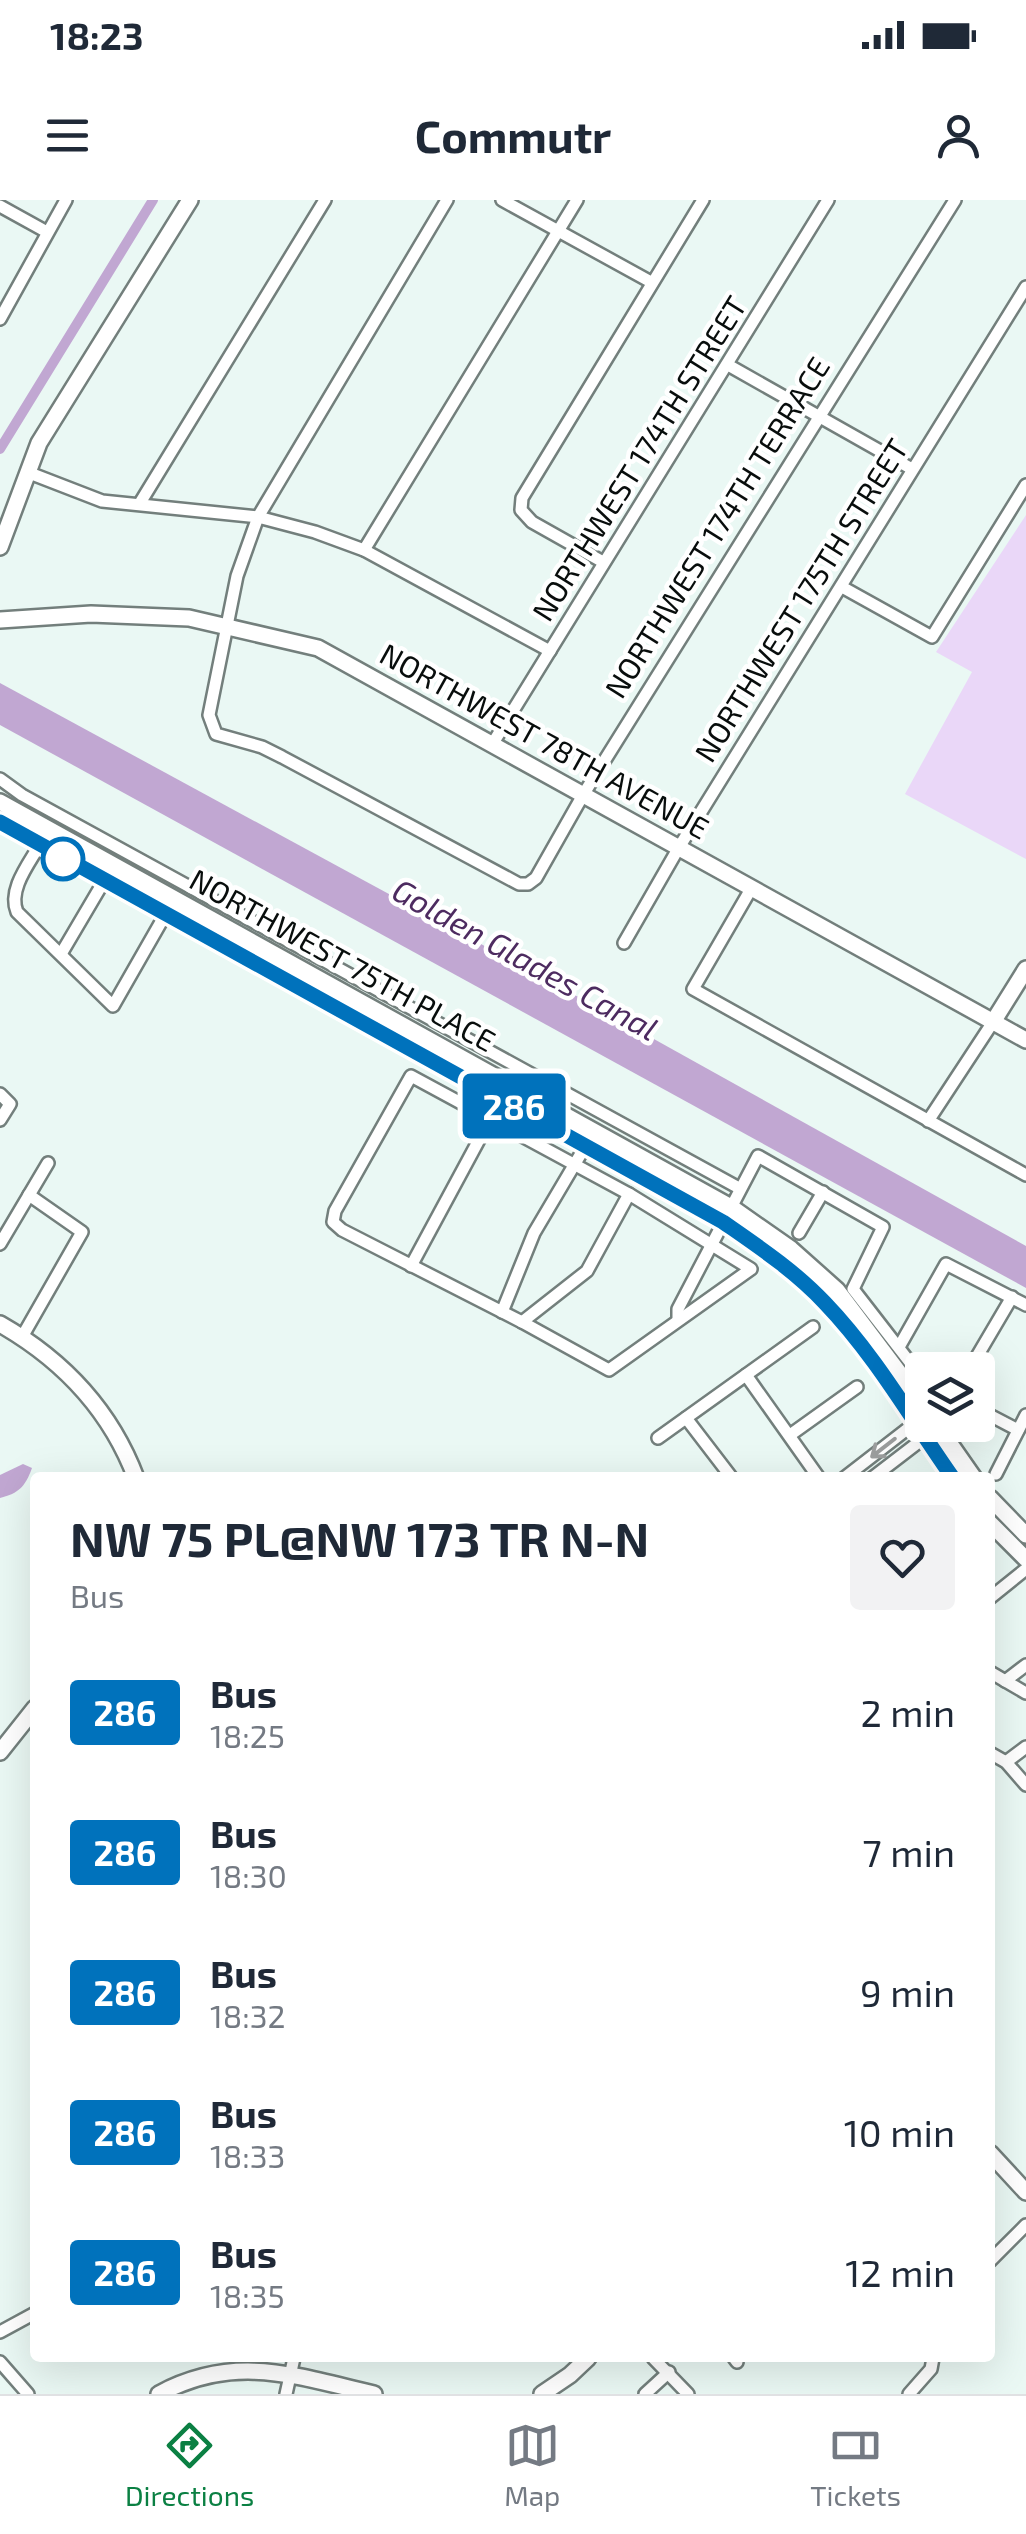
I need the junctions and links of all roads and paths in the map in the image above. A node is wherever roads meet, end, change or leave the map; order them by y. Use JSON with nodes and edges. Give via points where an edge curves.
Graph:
{"nodes":[{"id":1,"x":66,"y":200,"type":"edge"},
{"id":2,"x":190,"y":200,"type":"edge"},
{"id":3,"x":326,"y":200,"type":"edge"},
{"id":4,"x":447,"y":200,"type":"edge"},
{"id":5,"x":502,"y":200,"type":"edge"},
{"id":6,"x":577,"y":200,"type":"edge"},
{"id":7,"x":703,"y":200,"type":"edge"},
{"id":8,"x":828,"y":200,"type":"edge"},
{"id":9,"x":955,"y":200,"type":"edge"},
{"id":10,"x":0,"y":206,"type":"edge"},
{"id":11,"x":558,"y":230,"type":"junction"},
{"id":12,"x":47,"y":232,"type":"junction"},
{"id":13,"x":652,"y":282,"type":"junction"},
{"id":14,"x":1026,"y":287,"type":"edge"},
{"id":15,"x":0,"y":319,"type":"edge"},
{"id":16,"x":728,"y":365,"type":"junction"},
{"id":17,"x":821,"y":416,"type":"junction"},
{"id":18,"x":912,"y":468,"type":"junction"},
{"id":19,"x":27,"y":472,"type":"junction"},
{"id":20,"x":1026,"y":485,"type":"edge"},
{"id":21,"x":140,"y":503,"type":"junction"},
{"id":22,"x":258,"y":517,"type":"junction"},
{"id":23,"x":0,"y":546,"type":"edge"},
{"id":24,"x":364,"y":550,"type":"junction"},
{"id":25,"x":603,"y":562,"type":"junction"},
{"id":26,"x":842,"y":588,"type":"junction"},
{"id":27,"x":0,"y":620,"type":"edge"},
{"id":28,"x":226,"y":626,"type":"junction"},
{"id":29,"x":550,"y":651,"type":"junction"},
{"id":30,"x":492,"y":743,"type":"junction"},
{"id":31,"x":0,"y":779,"type":"edge"},
{"id":32,"x":583,"y":794,"type":"junction"},
{"id":33,"x":22,"y":795,"type":"junction"},
{"id":34,"x":4,"y":812,"type":"edge"},
{"id":35,"x":39,"y":846,"type":"junction"},
{"id":36,"x":678,"y":850,"type":"junction"},
{"id":37,"x":104,"y":881,"type":"junction"},
{"id":38,"x":751,"y":889,"type":"junction"},
{"id":39,"x":169,"y":907,"type":"junction"},
{"id":40,"x":624,"y":944,"type":"dead end"},
{"id":41,"x":62,"y":954,"type":"junction"},
{"id":42,"x":1026,"y":969,"type":"edge"},
{"id":43,"x":426,"y":1015,"type":"junction"},
{"id":44,"x":993,"y":1022,"type":"junction"},
{"id":45,"x":1026,"y":1040,"type":"edge"},
{"id":46,"x":412,"y":1041,"type":"junction"},
{"id":47,"x":0,"y":1094,"type":"edge"},
{"id":48,"x":534,"y":1098,"type":"junction"},
{"id":49,"x":501,"y":1099,"type":"junction"},
{"id":50,"x":490,"y":1118,"type":"junction"},
{"id":51,"x":0,"y":1120,"type":"edge"},
{"id":52,"x":928,"y":1120,"type":"junction"},
{"id":53,"x":586,"y":1145,"type":"junction"},
{"id":54,"x":48,"y":1163,"type":"dead end"},
{"id":55,"x":575,"y":1165,"type":"junction"},
{"id":56,"x":1026,"y":1175,"type":"edge"},
{"id":57,"x":740,"y":1188,"type":"junction"},
{"id":58,"x":823,"y":1192,"type":"junction"},
{"id":59,"x":629,"y":1194,"type":"junction"},
{"id":60,"x":29,"y":1196,"type":"junction"},
{"id":61,"x":727,"y":1214,"type":"junction"},
{"id":62,"x":799,"y":1233,"type":"dead end"},
{"id":63,"x":712,"y":1242,"type":"junction"},
{"id":64,"x":0,"y":1244,"type":"edge"},
{"id":65,"x":411,"y":1266,"type":"junction"},
{"id":66,"x":1012,"y":1297,"type":"junction"},
{"id":67,"x":1026,"y":1304,"type":"edge"},
{"id":68,"x":502,"y":1312,"type":"junction"},
{"id":69,"x":678,"y":1318,"type":"junction"},
{"id":70,"x":522,"y":1322,"type":"junction"},
{"id":71,"x":0,"y":1324,"type":"edge"},
{"id":72,"x":813,"y":1328,"type":"dead end"},
{"id":73,"x":22,"y":1337,"type":"junction"},
{"id":74,"x":899,"y":1347,"type":"junction"},
{"id":75,"x":980,"y":1352,"type":"edge"},
{"id":76,"x":905,"y":1355,"type":"edge"},
{"id":77,"x":746,"y":1376,"type":"junction"},
{"id":78,"x":905,"y":1381,"type":"edge"},
{"id":79,"x":857,"y":1387,"type":"dead end"},
{"id":80,"x":905,"y":1401,"type":"edge"},
{"id":81,"x":1026,"y":1415,"type":"edge"},
{"id":82,"x":686,"y":1418,"type":"junction"},
{"id":83,"x":995,"y":1418,"type":"edge"},
{"id":84,"x":1018,"y":1430,"type":"junction"},
{"id":85,"x":790,"y":1436,"type":"junction"},
{"id":86,"x":658,"y":1438,"type":"dead end"},
{"id":87,"x":905,"y":1440,"type":"edge"},
{"id":88,"x":910,"y":1442,"type":"edge"},
{"id":89,"x":934,"y":1442,"type":"edge"},
{"id":90,"x":940,"y":1442,"type":"edge"},
{"id":91,"x":134,"y":1472,"type":"edge"},
{"id":92,"x":727,"y":1472,"type":"edge"},
{"id":93,"x":815,"y":1472,"type":"edge"},
{"id":94,"x":854,"y":1472,"type":"edge"},
{"id":95,"x":878,"y":1472,"type":"edge"},
{"id":96,"x":950,"y":1472,"type":"edge"},
{"id":97,"x":968,"y":1472,"type":"edge"},
{"id":98,"x":996,"y":1474,"type":"dead end"},
{"id":99,"x":995,"y":1503,"type":"edge"},
{"id":100,"x":995,"y":1528,"type":"edge"},
{"id":101,"x":1026,"y":1535,"type":"edge"},
{"id":102,"x":1026,"y":1559,"type":"edge"},
{"id":103,"x":1026,"y":1569,"type":"edge"},
{"id":104,"x":995,"y":1594,"type":"edge"},
{"id":105,"x":1026,"y":1665,"type":"edge"},
{"id":106,"x":995,"y":1675,"type":"edge"},
{"id":107,"x":1006,"y":1681,"type":"junction"},
{"id":108,"x":1026,"y":1693,"type":"edge"},
{"id":109,"x":30,"y":1714,"type":"edge"},
{"id":110,"x":1026,"y":1748,"type":"edge"},
{"id":111,"x":0,"y":1752,"type":"edge"},
{"id":112,"x":995,"y":1756,"type":"edge"},
{"id":113,"x":1006,"y":1762,"type":"junction"},
{"id":114,"x":1026,"y":1785,"type":"edge"},
{"id":115,"x":995,"y":2158,"type":"edge"},
{"id":116,"x":1026,"y":2192,"type":"edge"},
{"id":117,"x":1026,"y":2225,"type":"edge"},
{"id":118,"x":995,"y":2256,"type":"edge"},
{"id":119,"x":30,"y":2315,"type":"edge"},
{"id":120,"x":0,"y":2332,"type":"edge"},
{"id":121,"x":0,"y":2362,"type":"edge"},
{"id":122,"x":293,"y":2362,"type":"edge"},
{"id":123,"x":584,"y":2362,"type":"edge"},
{"id":124,"x":657,"y":2362,"type":"edge"},
{"id":125,"x":932,"y":2362,"type":"edge"},
{"id":126,"x":669,"y":2372,"type":"junction"},
{"id":127,"x":290,"y":2374,"type":"junction"},
{"id":128,"x":28,"y":2394,"type":"edge"},
{"id":129,"x":159,"y":2394,"type":"edge"},
{"id":130,"x":286,"y":2394,"type":"edge"},
{"id":131,"x":374,"y":2394,"type":"edge"},
{"id":132,"x":542,"y":2394,"type":"edge"},
{"id":133,"x":645,"y":2394,"type":"edge"},
{"id":134,"x":688,"y":2394,"type":"edge"},
{"id":135,"x":909,"y":2394,"type":"edge"}],
"edges":[{"from":1,"to":12,"type":"street"},
{"from":2,"to":19,"type":"street"},
{"from":3,"to":21,"type":"street"},
{"from":4,"to":22,"type":"street"},
{"from":5,"to":11,"type":"street"},
{"from":6,"to":11,"type":"street"},
{"from":7,"to":13,"type":"street"},
{"from":8,"to":16,"type":"street","name":"NORTHWEST 174TH STREET"},
{"from":9,"to":17,"type":"street","name":"NORTHWEST 174TH TERRACE"},
{"from":10,"to":12,"type":"street"},
{"from":11,"to":13,"type":"street"},
{"from":11,"to":24,"type":"street"},
{"from":12,"to":15,"type":"street"},
{"from":13,"to":25,"type":"street","via":[[527,486],[521,510]]},
{"from":14,"to":18,"type":"street","name":"NORTHWEST 175TH STREET"},
{"from":16,"to":17,"type":"street"},
{"from":16,"to":25,"type":"street","name":"NORTHWEST 174TH STREET"},
{"from":17,"to":18,"type":"street"},
{"from":17,"to":32,"type":"street","name":"NORTHWEST 174TH TERRACE"},
{"from":18,"to":26,"type":"street","name":"NORTHWEST 175TH STREET"},
{"from":19,"to":21,"type":"street","via":[[102,501]]},
{"from":19,"to":23,"type":"street"},
{"from":20,"to":26,"type":"street","via":[[932,637]]},
{"from":21,"to":22,"type":"street"},
{"from":22,"to":24,"type":"street"},
{"from":22,"to":28,"type":"street"},
{"from":24,"to":29,"type":"street"},
{"from":25,"to":29,"type":"street","name":"NORTHWEST 174TH STREET"},
{"from":26,"to":36,"type":"street","name":"NORTHWEST 175TH STREET"},
{"from":27,"to":28,"type":"street","name":"NORTHWEST 78TH AVENUE","via":[[144,615]]},
{"from":28,"to":30,"type":"street","name":"NORTHWEST 78TH AVENUE","via":[[318,648]]},
{"from":28,"to":32,"type":"street","name":"NORTHWEST 174TH TERRACE","via":[[209,715],[216,734],[262,747],[504,878],[528,884],[536,878]]},
{"from":29,"to":30,"type":"street","name":"NORTHWEST 174TH STREET"},
{"from":30,"to":32,"type":"street","name":"NORTHWEST 78TH AVENUE"},
{"from":31,"to":33,"type":"street"},
{"from":32,"to":36,"type":"street","name":"NORTHWEST 78TH AVENUE"},
{"from":33,"to":34,"type":"street"},
{"from":33,"to":43,"type":"street"},
{"from":34,"to":35,"type":"street","name":"NORTHWEST 75TH PLACE"},
{"from":34,"to":39,"type":"street","name":"NORTHWEST 75TH PLACE"},
{"from":35,"to":37,"type":"street","name":"NORTHWEST 75TH PLACE"},
{"from":35,"to":41,"type":"street","via":[[13,902]]},
{"from":36,"to":38,"type":"street","name":"NORTHWEST 78TH AVENUE"},
{"from":36,"to":40,"type":"street","name":"NORTHWEST 175TH STREET"},
{"from":37,"to":39,"type":"street","name":"NORTHWEST 75TH PLACE"},
{"from":37,"to":41,"type":"street"},
{"from":38,"to":44,"type":"street","name":"NORTHWEST 78TH AVENUE"},
{"from":38,"to":52,"type":"street","via":[[693,989]]},
{"from":39,"to":41,"type":"street","via":[[113,1006]]},
{"from":39,"to":46,"type":"street","name":"NORTHWEST 75TH PLACE"},
{"from":42,"to":44,"type":"street"},
{"from":43,"to":46,"type":"street"},
{"from":43,"to":57,"type":"street"},
{"from":44,"to":45,"type":"street","name":"NORTHWEST 78TH AVENUE"},
{"from":44,"to":52,"type":"street"},
{"from":46,"to":48,"type":"street","name":"NORTHWEST 75TH PLACE"},
{"from":46,"to":49,"type":"street","name":"NORTHWEST 75TH PLACE"},
{"from":47,"to":51,"type":"street","via":[[10,1104]]},
{"from":48,"to":49,"type":"street"},
{"from":48,"to":61,"type":"street","name":"NORTHWEST 75TH PLACE"},
{"from":49,"to":50,"type":"street"},
{"from":49,"to":53,"type":"street","name":"NORTHWEST 75TH PLACE"},
{"from":50,"to":55,"type":"street"},
{"from":50,"to":65,"type":"street"},
{"from":50,"to":65,"type":"street","via":[[411,1076],[335,1211],[334,1222]]},
{"from":52,"to":56,"type":"street"},
{"from":53,"to":55,"type":"street"},
{"from":53,"to":61,"type":"street","name":"NORTHWEST 75TH PLACE"},
{"from":54,"to":60,"type":"street"},
{"from":55,"to":59,"type":"street"},
{"from":55,"to":68,"type":"street","via":[[534,1233]]},
{"from":57,"to":58,"type":"street","via":[[758,1156]]},
{"from":57,"to":61,"type":"street"},
{"from":58,"to":62,"type":"street"},
{"from":58,"to":74,"type":"street","via":[[883,1227],[853,1289]]},
{"from":59,"to":63,"type":"street"},
{"from":59,"to":70,"type":"street","via":[[587,1271]]},
{"from":60,"to":64,"type":"street"},
{"from":60,"to":73,"type":"street","via":[[82,1232]]},
{"from":61,"to":63,"type":"street"},
{"from":61,"to":78,"type":"street","name":"NORTHWEST 75TH PLACE","via":[[791,1249],[836,1290]]},
{"from":61,"to":80,"type":"street","name":"NORTHWEST 75TH PLACE","via":[[824,1302]]},
{"from":63,"to":69,"type":"street"},
{"from":63,"to":69,"type":"street","via":[[752,1268]]},
{"from":65,"to":68,"type":"street"},
{"from":66,"to":67,"type":"street"},
{"from":66,"to":74,"type":"street","via":[[946,1264]]},
{"from":66,"to":75,"type":"street"},
{"from":68,"to":70,"type":"street"},
{"from":69,"to":70,"type":"street","via":[[609,1370]]},
{"from":71,"to":73,"type":"street"},
{"from":72,"to":77,"type":"street"},
{"from":73,"to":91,"type":"street","via":[[69,1372],[96,1404]]},
{"from":74,"to":76,"type":"street"},
{"from":77,"to":82,"type":"street"},
{"from":77,"to":85,"type":"street"},
{"from":79,"to":85,"type":"street"},
{"from":81,"to":84,"type":"street"},
{"from":82,"to":86,"type":"street"},
{"from":82,"to":92,"type":"street"},
{"from":83,"to":84,"type":"street"},
{"from":84,"to":98,"type":"street"},
{"from":85,"to":93,"type":"street"},
{"from":87,"to":94,"type":"street","one_way":true},
{"from":88,"to":95,"type":"street"},
{"from":89,"to":96,"type":"street","name":"NORTHWEST 75TH PLACE"},
{"from":90,"to":97,"type":"street","name":"NORTHWEST 75TH PLACE"},
{"from":99,"to":101,"type":"street"},
{"from":100,"to":102,"type":"street"},
{"from":103,"to":104,"type":"street"},
{"from":105,"to":107,"type":"street"},
{"from":106,"to":107,"type":"street"},
{"from":107,"to":108,"type":"street"},
{"from":109,"to":111,"type":"street"},
{"from":110,"to":113,"type":"street"},
{"from":112,"to":113,"type":"street"},
{"from":113,"to":114,"type":"street"},
{"from":115,"to":116,"type":"street"},
{"from":117,"to":118,"type":"street"},
{"from":119,"to":120,"type":"street"},
{"from":121,"to":128,"type":"street"},
{"from":122,"to":127,"type":"street"},
{"from":123,"to":132,"type":"street"},
{"from":124,"to":126,"type":"street"},
{"from":125,"to":135,"type":"street"},
{"from":126,"to":133,"type":"street"},
{"from":126,"to":134,"type":"street"},
{"from":127,"to":129,"type":"street","via":[[222,2371]]},
{"from":127,"to":130,"type":"street"},
{"from":127,"to":131,"type":"street"}]}
